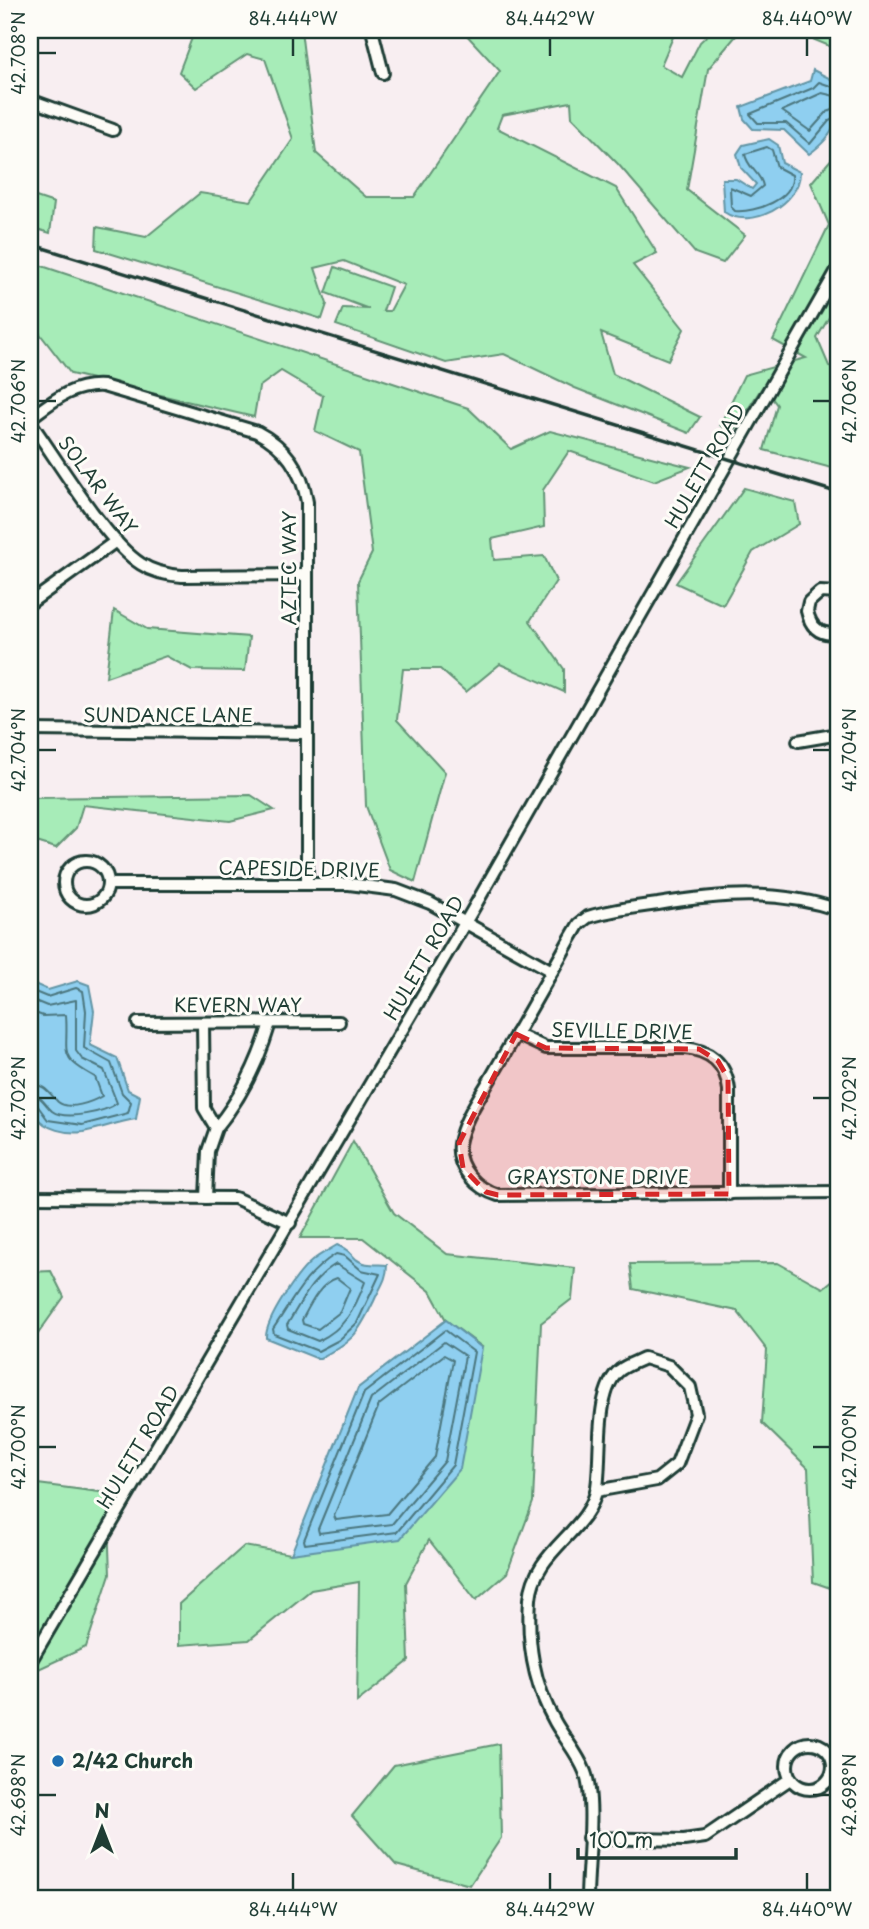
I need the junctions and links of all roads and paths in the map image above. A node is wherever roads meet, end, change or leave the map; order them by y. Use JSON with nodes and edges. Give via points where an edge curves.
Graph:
{"nodes":[{"id":1,"x":372,"y":30,"type":"edge"},
{"id":2,"x":383,"y":73,"type":"dead end"},
{"id":3,"x":30,"y":100,"type":"edge"},
{"id":4,"x":113,"y":130,"type":"dead end"},
{"id":5,"x":839,"y":267,"type":"edge"},
{"id":6,"x":30,"y":420,"type":"edge"},
{"id":7,"x":116,"y":541,"type":"junction"},
{"id":8,"x":307,"y":575,"type":"junction"},
{"id":9,"x":839,"y":593,"type":"edge"},
{"id":10,"x":30,"y":603,"type":"edge"},
{"id":11,"x":839,"y":633,"type":"edge"},
{"id":12,"x":30,"y":730,"type":"edge"},
{"id":13,"x":306,"y":733,"type":"junction"},
{"id":14,"x":839,"y":734,"type":"edge"},
{"id":15,"x":798,"y":741,"type":"dead end"},
{"id":16,"x":107,"y":884,"type":"junction"},
{"id":17,"x":307,"y":884,"type":"junction"},
{"id":18,"x":839,"y":910,"type":"edge"},
{"id":19,"x":465,"y":921,"type":"junction"},
{"id":20,"x":552,"y":971,"type":"junction"},
{"id":21,"x":339,"y":1022,"type":"dead end"},
{"id":22,"x":138,"y":1023,"type":"dead end"},
{"id":23,"x":203,"y":1023,"type":"junction"},
{"id":24,"x":270,"y":1023,"type":"junction"},
{"id":25,"x":516,"y":1034,"type":"junction"},
{"id":26,"x":216,"y":1128,"type":"junction"},
{"id":27,"x":839,"y":1192,"type":"edge"},
{"id":28,"x":729,"y":1194,"type":"junction"},
{"id":29,"x":30,"y":1196,"type":"edge"},
{"id":30,"x":206,"y":1198,"type":"junction"},
{"id":31,"x":290,"y":1223,"type":"junction"},
{"id":32,"x":596,"y":1491,"type":"junction"},
{"id":33,"x":30,"y":1662,"type":"edge"},
{"id":34,"x":790,"y":1779,"type":"junction"},
{"id":35,"x":588,"y":1838,"type":"junction"},
{"id":36,"x":587,"y":1899,"type":"edge"}],
"edges":[{"from":1,"to":2,"type":"street"},
{"from":3,"to":4,"type":"street"},
{"from":5,"to":19,"type":"street","name":"HULETT ROAD"},
{"from":6,"to":7,"type":"street","name":"SOLAR WAY"},
{"from":6,"to":8,"type":"street","name":"AZTEC WAY","via":[[66,391],[103,386],[267,437],[290,458],[303,484]]},
{"from":7,"to":8,"type":"street","name":"SOLAR WAY","via":[[143,566],[172,576]]},
{"from":7,"to":10,"type":"street"},
{"from":8,"to":13,"type":"street","name":"AZTEC WAY"},
{"from":9,"to":11,"type":"street","via":[[820,592],[807,611],[817,631]]},
{"from":12,"to":13,"type":"street","name":"SUNDANCE LANE"},
{"from":13,"to":17,"type":"street","name":"AZTEC WAY"},
{"from":14,"to":15,"type":"street"},
{"from":16,"to":16,"type":"street","via":[[102,869],[86,862],[71,868],[64,883],[70,898],[85,905],[101,899]]},
{"from":16,"to":17,"type":"street","name":"CAPESIDE DRIVE"},
{"from":17,"to":19,"type":"street","name":"CAPESIDE DRIVE","via":[[396,890]]},
{"from":18,"to":20,"type":"street","name":"GRAYSTONE DRIVE","via":[[780,895],[741,893],[605,912],[579,924]]},
{"from":19,"to":20,"type":"street","name":"CAPESIDE DRIVE"},
{"from":19,"to":31,"type":"street","name":"HULETT ROAD"},
{"from":20,"to":25,"type":"street","name":"GRAYSTONE DRIVE"},
{"from":21,"to":24,"type":"street","name":"KEVERN WAY"},
{"from":22,"to":23,"type":"street","name":"KEVERN WAY"},
{"from":23,"to":24,"type":"street","name":"KEVERN WAY"},
{"from":23,"to":26,"type":"street","via":[[204,1108]]},
{"from":24,"to":26,"type":"street","via":[[261,1052]]},
{"from":25,"to":28,"type":"street","name":"SEVILLE DRIVE","via":[[547,1048],[699,1049],[718,1061],[729,1090]]},
{"from":25,"to":28,"type":"street","name":"GRAYSTONE DRIVE","via":[[459,1143],[463,1168],[486,1192],[521,1196]]},
{"from":26,"to":30,"type":"street","via":[[208,1151]]},
{"from":27,"to":28,"type":"street","name":"GRAYSTONE DRIVE"},
{"from":29,"to":30,"type":"street"},
{"from":30,"to":31,"type":"street","via":[[235,1198]]},
{"from":31,"to":33,"type":"street","name":"HULETT ROAD"},
{"from":32,"to":32,"type":"street","via":[[601,1403],[618,1371],[644,1358],[668,1366],[690,1387],[696,1415],[677,1464],[657,1480]]},
{"from":32,"to":35,"type":"street","via":[[581,1522],[540,1567],[530,1596],[530,1656],[538,1688],[585,1771]]},
{"from":34,"to":34,"type":"street","via":[[802,1788],[823,1786],[833,1773],[832,1756],[820,1745],[797,1746],[786,1765]]},
{"from":34,"to":35,"type":"street","via":[[705,1837]]},
{"from":35,"to":36,"type":"street"}]}
